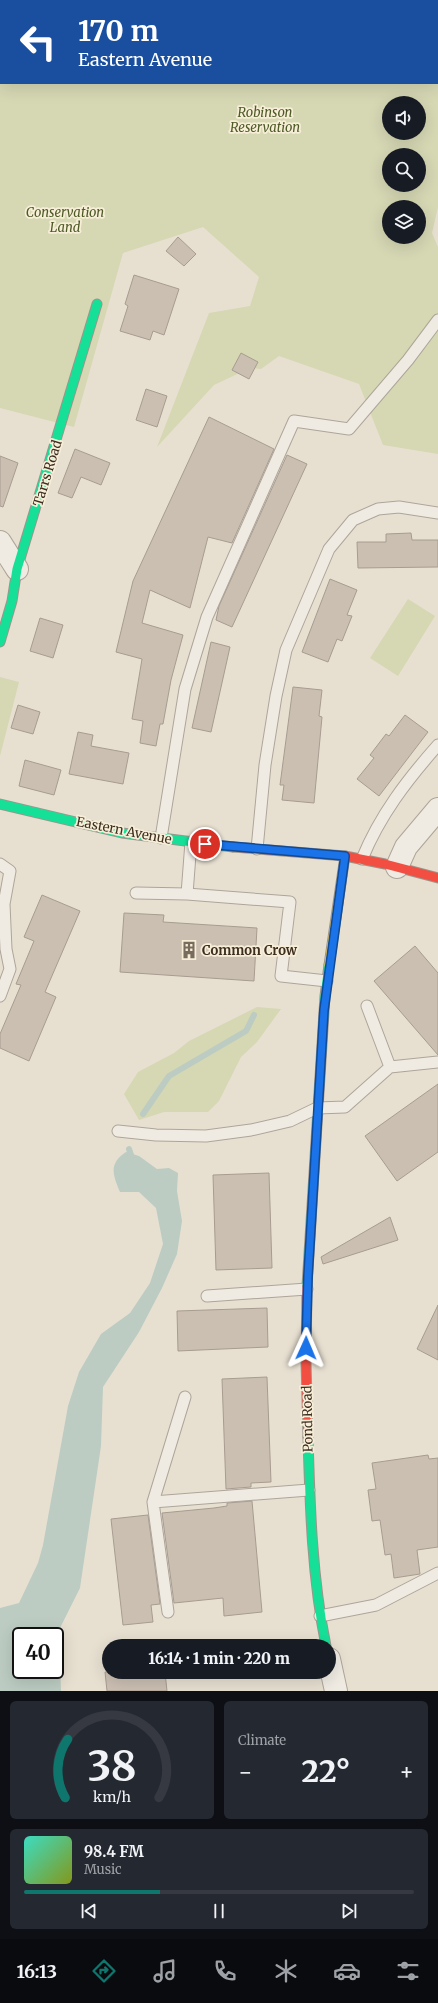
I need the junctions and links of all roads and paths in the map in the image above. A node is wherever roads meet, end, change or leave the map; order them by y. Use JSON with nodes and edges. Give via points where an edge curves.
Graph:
{"nodes":[{"id":1,"x":97,"y":304,"type":"dead end"},
{"id":2,"x":438,"y":320,"type":"edge"},
{"id":3,"x":438,"y":513,"type":"edge"},
{"id":4,"x":0,"y":542,"type":"edge"},
{"id":5,"x":17,"y":569,"type":"junction"},
{"id":6,"x":0,"y":642,"type":"edge"},
{"id":7,"x":438,"y":745,"type":"edge"},
{"id":8,"x":0,"y":804,"type":"edge"},
{"id":9,"x":438,"y":810,"type":"edge"},
{"id":10,"x":161,"y":838,"type":"junction"},
{"id":11,"x":191,"y":842,"type":"junction"},
{"id":12,"x":256,"y":849,"type":"junction"},
{"id":13,"x":345,"y":856,"type":"junction"},
{"id":14,"x":362,"y":859,"type":"junction"},
{"id":15,"x":0,"y":864,"type":"edge"},
{"id":16,"x":397,"y":867,"type":"junction"},
{"id":17,"x":438,"y":878,"type":"edge"},
{"id":18,"x":136,"y":893,"type":"dead end"},
{"id":19,"x":187,"y":894,"type":"junction"},
{"id":20,"x":327,"y":982,"type":"junction"},
{"id":21,"x":0,"y":996,"type":"edge"},
{"id":22,"x":366,"y":1006,"type":"dead end"},
{"id":23,"x":438,"y":1062,"type":"edge"},
{"id":24,"x":390,"y":1067,"type":"junction"},
{"id":25,"x":317,"y":1108,"type":"junction"},
{"id":26,"x":118,"y":1131,"type":"dead end"},
{"id":27,"x":307,"y":1289,"type":"junction"},
{"id":28,"x":207,"y":1296,"type":"dead end"},
{"id":29,"x":185,"y":1397,"type":"dead end"},
{"id":30,"x":309,"y":1490,"type":"junction"},
{"id":31,"x":153,"y":1502,"type":"junction"},
{"id":32,"x":438,"y":1573,"type":"edge"},
{"id":33,"x":168,"y":1612,"type":"dead end"},
{"id":34,"x":320,"y":1616,"type":"junction"},
{"id":35,"x":325,"y":1639,"type":"edge"},
{"id":36,"x":333,"y":1679,"type":"edge"},
{"id":37,"x":336,"y":1691,"type":"edge"}],
"edges":[{"from":1,"to":5,"type":"street","name":"Tarrs Road"},
{"from":2,"to":10,"type":"lane","via":[[408,360],[349,429],[294,421],[207,617],[185,690]]},
{"from":3,"to":12,"type":"lane","via":[[399,507],[378,509],[353,520],[329,549],[286,650],[265,765]]},
{"from":4,"to":5,"type":"street"},
{"from":5,"to":6,"type":"street","name":"Tarrs Road","via":[[12,601]]},
{"from":7,"to":14,"type":"lane","via":[[389,805]]},
{"from":8,"to":10,"type":"street","name":"Eastern Avenue","via":[[122,833]]},
{"from":9,"to":16,"type":"street","via":[[406,847]]},
{"from":10,"to":11,"type":"street","name":"Eastern Avenue"},
{"from":11,"to":12,"type":"street","name":"Eastern Avenue"},
{"from":11,"to":19,"type":"lane"},
{"from":12,"to":13,"type":"street","name":"Eastern Avenue"},
{"from":13,"to":14,"type":"street","name":"Eastern Avenue"},
{"from":13,"to":20,"type":"street","name":"Pond Road"},
{"from":14,"to":16,"type":"street","name":"Eastern Avenue"},
{"from":15,"to":21,"type":"lane","via":[[10,871],[4,904],[6,949],[10,969]]},
{"from":16,"to":17,"type":"street","name":"Eastern Avenue"},
{"from":18,"to":19,"type":"lane"},
{"from":19,"to":20,"type":"lane","via":[[290,902],[281,976]]},
{"from":20,"to":25,"type":"street","name":"Pond Road"},
{"from":22,"to":24,"type":"lane"},
{"from":23,"to":24,"type":"lane"},
{"from":24,"to":25,"type":"lane","via":[[345,1107]]},
{"from":25,"to":26,"type":"lane","via":[[290,1121],[251,1130],[206,1136]]},
{"from":25,"to":27,"type":"street","name":"Pond Road"},
{"from":27,"to":28,"type":"lane"},
{"from":27,"to":30,"type":"street","name":"Pond Road"},
{"from":29,"to":31,"type":"lane"},
{"from":30,"to":31,"type":"lane"},
{"from":30,"to":34,"type":"street","name":"Pond Road"},
{"from":31,"to":33,"type":"lane"},
{"from":32,"to":34,"type":"lane","via":[[376,1605]]},
{"from":34,"to":35,"type":"street","name":"Pond Road"},
{"from":36,"to":37,"type":"street"}]}
